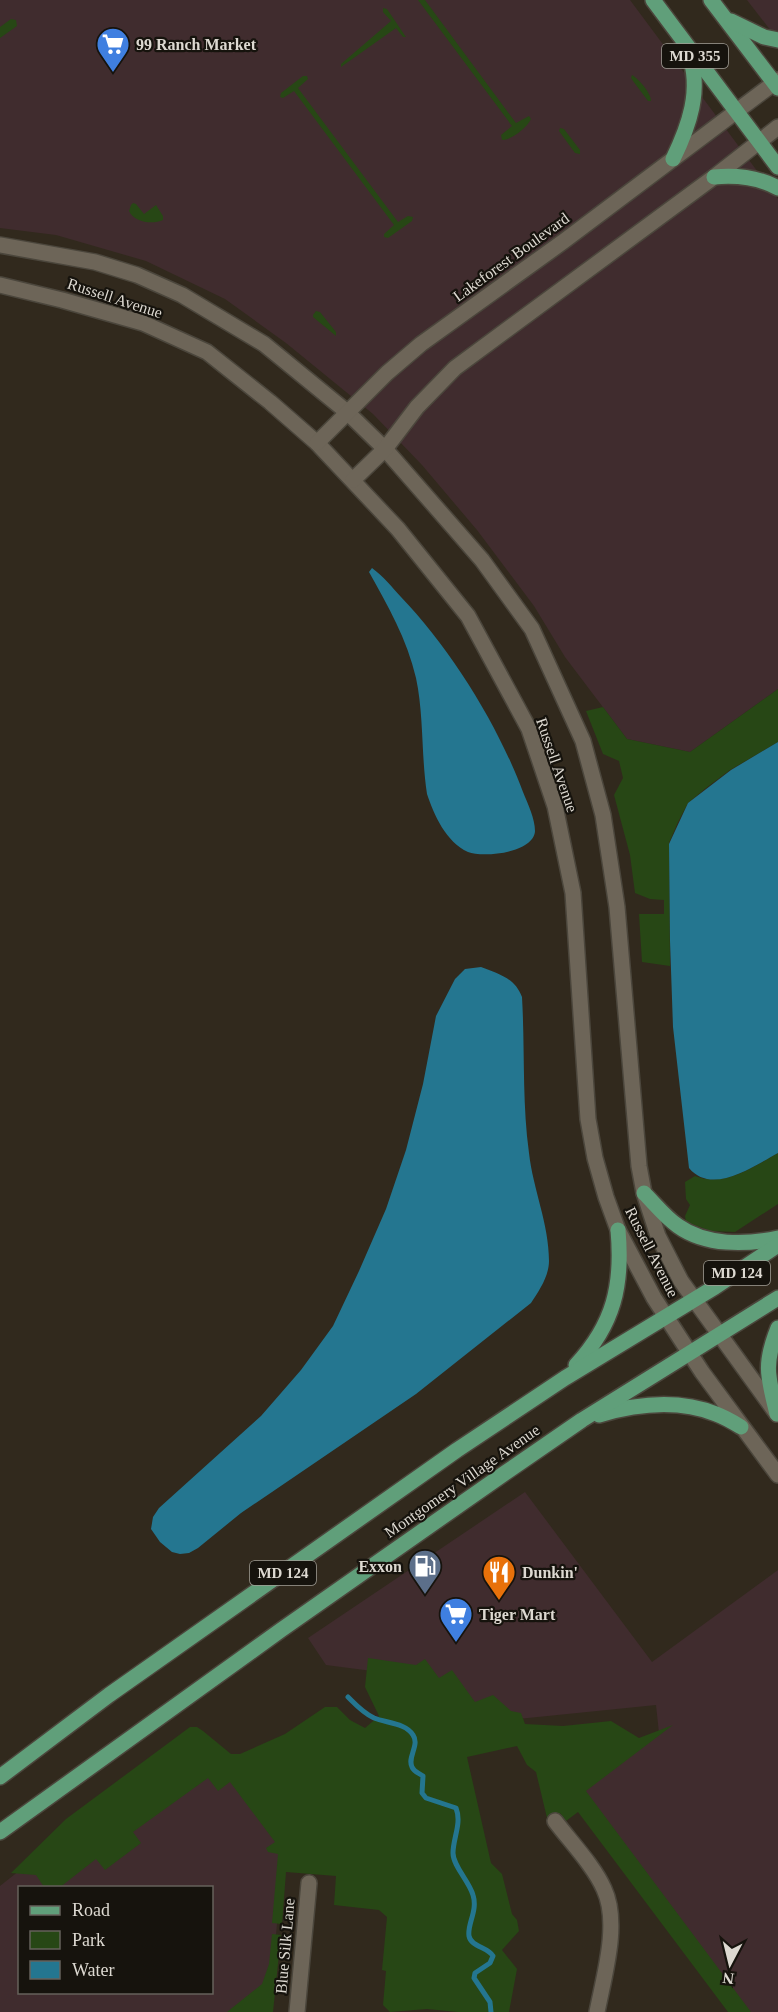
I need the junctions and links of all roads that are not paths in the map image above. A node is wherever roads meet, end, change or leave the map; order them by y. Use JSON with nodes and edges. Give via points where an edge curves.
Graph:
{"nodes":[{"id":1,"x":653,"y":0,"type":"edge"},
{"id":2,"x":711,"y":0,"type":"edge"},
{"id":3,"x":724,"y":17,"type":"junction"},
{"id":4,"x":778,"y":40,"type":"edge"},
{"id":5,"x":685,"y":43,"type":"junction"},
{"id":6,"x":777,"y":83,"type":"edge"},
{"id":7,"x":736,"y":111,"type":"junction"},
{"id":8,"x":778,"y":127,"type":"edge"},
{"id":9,"x":759,"y":142,"type":"junction"},
{"id":10,"x":673,"y":159,"type":"junction"},
{"id":11,"x":778,"y":167,"type":"edge"},
{"id":12,"x":714,"y":177,"type":"junction"},
{"id":13,"x":778,"y":188,"type":"edge"},
{"id":14,"x":0,"y":245,"type":"edge"},
{"id":15,"x":0,"y":285,"type":"edge"},
{"id":16,"x":347,"y":412,"type":"junction"},
{"id":17,"x":317,"y":443,"type":"junction"},
{"id":18,"x":385,"y":449,"type":"junction"},
{"id":19,"x":353,"y":480,"type":"junction"},
{"id":20,"x":644,"y":1194,"type":"junction"},
{"id":21,"x":618,"y":1230,"type":"junction"},
{"id":22,"x":778,"y":1238,"type":"edge"},
{"id":23,"x":778,"y":1245,"type":"edge"},
{"id":24,"x":778,"y":1298,"type":"edge"},
{"id":25,"x":695,"y":1299,"type":"junction"},
{"id":26,"x":666,"y":1316,"type":"junction"},
{"id":27,"x":778,"y":1328,"type":"edge"},
{"id":28,"x":721,"y":1334,"type":"junction"},
{"id":29,"x":690,"y":1354,"type":"junction"},
{"id":30,"x":565,"y":1378,"type":"junction"},
{"id":31,"x":778,"y":1414,"type":"edge"},
{"id":32,"x":582,"y":1420,"type":"junction"},
{"id":33,"x":741,"y":1427,"type":"junction"},
{"id":34,"x":778,"y":1475,"type":"edge"},
{"id":35,"x":0,"y":1778,"type":"edge"},
{"id":36,"x":555,"y":1821,"type":"dead end"},
{"id":37,"x":0,"y":1832,"type":"edge"},
{"id":38,"x":309,"y":1883,"type":"dead end"},
{"id":39,"x":297,"y":2012,"type":"edge"},
{"id":40,"x":597,"y":2012,"type":"edge"}],
"edges":[{"from":1,"to":5,"type":"main road","number":"MD 355"},
{"from":2,"to":3,"type":"main road","number":"MD 355"},
{"from":3,"to":4,"type":"main road","via":[[743,29]]},
{"from":3,"to":6,"type":"main road","number":"MD 355"},
{"from":5,"to":7,"type":"main road","number":"MD 355"},
{"from":5,"to":10,"type":"main road","via":[[693,65],[692,112]]},
{"from":6,"to":7,"type":"street","name":"Lakeforest Boulevard"},
{"from":7,"to":9,"type":"main road","number":"MD 355"},
{"from":7,"to":10,"type":"street","name":"Lakeforest Boulevard"},
{"from":8,"to":9,"type":"street"},
{"from":9,"to":11,"type":"main road","number":"MD 355"},
{"from":9,"to":12,"type":"street"},
{"from":10,"to":16,"type":"street","name":"Lakeforest Boulevard","via":[[421,344]]},
{"from":12,"to":13,"type":"main road","via":[[756,179]]},
{"from":12,"to":18,"type":"street","via":[[455,368],[417,407]]},
{"from":14,"to":16,"type":"street","name":"Russell Avenue","via":[[95,262],[182,295],[264,344]]},
{"from":15,"to":17,"type":"street","name":"Russell Avenue","via":[[142,323],[207,352]]},
{"from":16,"to":17,"type":"street","name":"Lakeforest Boulevard"},
{"from":16,"to":18,"type":"street","name":"Russell Avenue"},
{"from":17,"to":19,"type":"street","name":"Russell Avenue"},
{"from":18,"to":19,"type":"street"},
{"from":18,"to":20,"type":"street","name":"Russell Avenue","via":[[483,560],[532,629],[583,741],[603,815],[617,907]]},
{"from":19,"to":21,"type":"street","name":"Russell Avenue","via":[[468,616],[529,729],[555,806],[568,869],[577,942],[588,1119],[595,1158]]},
{"from":20,"to":22,"type":"main road","via":[[677,1226],[708,1240]]},
{"from":20,"to":25,"type":"street","name":"Russell Avenue","via":[[662,1244]]},
{"from":21,"to":26,"type":"street","name":"Russell Avenue"},
{"from":21,"to":30,"type":"main road","via":[[620,1257],[613,1306],[589,1351]]},
{"from":23,"to":25,"type":"main road","name":"Montgomery Village Avenue","number":"MD 124"},
{"from":24,"to":28,"type":"main road","name":"Montgomery Village Avenue","number":"MD 124"},
{"from":25,"to":26,"type":"main road","name":"Montgomery Village Avenue","number":"MD 124"},
{"from":25,"to":28,"type":"street","name":"Russell Avenue"},
{"from":26,"to":29,"type":"street","name":"Russell Avenue"},
{"from":26,"to":30,"type":"main road","name":"Montgomery Village Avenue","number":"MD 124"},
{"from":27,"to":31,"type":"main road","via":[[768,1362]]},
{"from":28,"to":29,"type":"main road","name":"Montgomery Village Avenue","number":"MD 124"},
{"from":28,"to":31,"type":"street","name":"Russell Avenue"},
{"from":29,"to":32,"type":"main road","name":"Montgomery Village Avenue","number":"MD 124"},
{"from":29,"to":33,"type":"street","name":"Russell Avenue"},
{"from":30,"to":35,"type":"main road","name":"Montgomery Village Avenue","number":"MD 124","via":[[109,1695]]},
{"from":32,"to":33,"type":"main road","via":[[650,1405],[683,1405],[715,1413]]},
{"from":32,"to":37,"type":"main road","name":"Montgomery Village Avenue","number":"MD 124"},
{"from":33,"to":34,"type":"street","name":"Russell Avenue"},
{"from":36,"to":40,"type":"street","via":[[598,1878],[607,1900],[609,1941]]},
{"from":38,"to":39,"type":"street","name":"Blue Silk Lane"}]}
